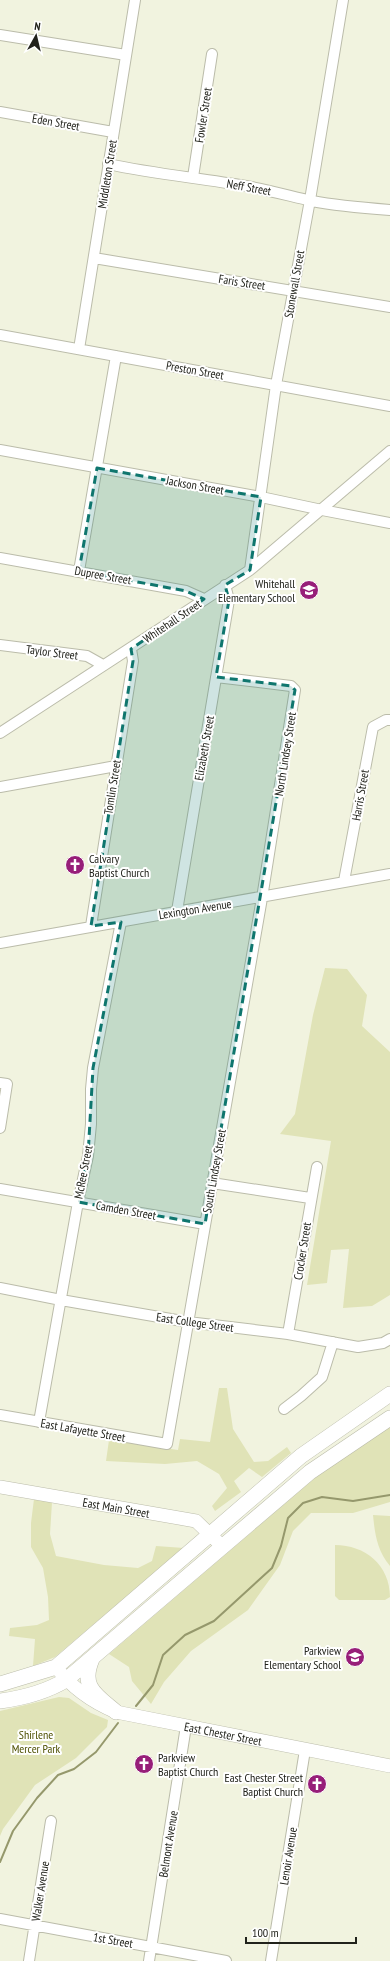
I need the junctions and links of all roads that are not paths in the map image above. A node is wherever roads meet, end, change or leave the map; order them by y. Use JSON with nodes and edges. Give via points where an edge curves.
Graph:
{"nodes":[{"id":1,"x":134,"y":0,"type":"edge"},
{"id":2,"x":343,"y":0,"type":"edge"},
{"id":3,"x":0,"y":35,"type":"edge"},
{"id":4,"x":212,"y":54,"type":"dead end"},
{"id":5,"x":126,"y":55,"type":"junction"},
{"id":6,"x":0,"y":112,"type":"edge"},
{"id":7,"x":113,"y":132,"type":"junction"},
{"id":8,"x":108,"y":164,"type":"junction"},
{"id":9,"x":193,"y":177,"type":"junction"},
{"id":10,"x":310,"y":200,"type":"junction"},
{"id":11,"x":390,"y":210,"type":"edge"},
{"id":12,"x":94,"y":258,"type":"junction"},
{"id":13,"x":293,"y":291,"type":"junction"},
{"id":14,"x":390,"y":307,"type":"edge"},
{"id":15,"x":0,"y":335,"type":"edge"},
{"id":16,"x":79,"y":349,"type":"junction"},
{"id":17,"x":116,"y":356,"type":"junction"},
{"id":18,"x":276,"y":385,"type":"junction"},
{"id":19,"x":390,"y":406,"type":"edge"},
{"id":20,"x":0,"y":450,"type":"edge"},
{"id":21,"x":390,"y":451,"type":"edge"},
{"id":22,"x":97,"y":468,"type":"junction"},
{"id":23,"x":261,"y":497,"type":"junction"},
{"id":24,"x":322,"y":510,"type":"junction"},
{"id":25,"x":390,"y":523,"type":"edge"},
{"id":26,"x":0,"y":558,"type":"edge"},
{"id":27,"x":250,"y":570,"type":"junction"},
{"id":28,"x":79,"y":571,"type":"junction"},
{"id":29,"x":225,"y":585,"type":"junction"},
{"id":30,"x":204,"y":599,"type":"junction"},
{"id":31,"x":0,"y":645,"type":"edge"},
{"id":32,"x":131,"y":649,"type":"junction"},
{"id":33,"x":103,"y":665,"type":"junction"},
{"id":34,"x":216,"y":677,"type":"junction"},
{"id":35,"x":390,"y":720,"type":"edge"},
{"id":36,"x":0,"y":733,"type":"edge"},
{"id":37,"x":116,"y":766,"type":"junction"},
{"id":38,"x":0,"y":787,"type":"edge"},
{"id":39,"x":390,"y":874,"type":"edge"},
{"id":40,"x":344,"y":881,"type":"junction"},
{"id":41,"x":262,"y":898,"type":"junction"},
{"id":42,"x":177,"y":911,"type":"junction"},
{"id":43,"x":121,"y":922,"type":"junction"},
{"id":44,"x":91,"y":926,"type":"junction"},
{"id":45,"x":0,"y":943,"type":"edge"},
{"id":46,"x":0,"y":1083,"type":"edge"},
{"id":47,"x":0,"y":1128,"type":"edge"},
{"id":48,"x":317,"y":1167,"type":"dead end"},
{"id":49,"x":212,"y":1183,"type":"junction"},
{"id":50,"x":0,"y":1188,"type":"edge"},
{"id":51,"x":310,"y":1198,"type":"junction"},
{"id":52,"x":78,"y":1202,"type":"junction"},
{"id":53,"x":205,"y":1224,"type":"junction"},
{"id":54,"x":0,"y":1288,"type":"edge"},
{"id":55,"x":61,"y":1300,"type":"junction"},
{"id":56,"x":188,"y":1322,"type":"junction"},
{"id":57,"x":288,"y":1334,"type":"junction"},
{"id":58,"x":390,"y":1339,"type":"edge"},
{"id":59,"x":333,"y":1342,"type":"junction"},
{"id":60,"x":390,"y":1394,"type":"edge"},
{"id":61,"x":284,"y":1409,"type":"dead end"},
{"id":62,"x":0,"y":1416,"type":"edge"},
{"id":63,"x":390,"y":1418,"type":"edge"},
{"id":64,"x":39,"y":1422,"type":"junction"},
{"id":65,"x":167,"y":1444,"type":"joint"},
{"id":66,"x":0,"y":1486,"type":"edge"},
{"id":67,"x":210,"y":1535,"type":"junction"},
{"id":68,"x":223,"y":1547,"type":"junction"},
{"id":69,"x":92,"y":1659,"type":"junction"},
{"id":70,"x":56,"y":1668,"type":"junction"},
{"id":71,"x":66,"y":1680,"type":"junction"},
{"id":72,"x":0,"y":1684,"type":"edge"},
{"id":73,"x":0,"y":1701,"type":"edge"},
{"id":74,"x":116,"y":1712,"type":"junction"},
{"id":75,"x":186,"y":1726,"type":"junction"},
{"id":76,"x":305,"y":1750,"type":"junction"},
{"id":77,"x":390,"y":1766,"type":"edge"},
{"id":78,"x":51,"y":1821,"type":"dead end"},
{"id":79,"x":0,"y":1919,"type":"edge"},
{"id":80,"x":34,"y":1926,"type":"junction"},
{"id":81,"x":152,"y":1947,"type":"junction"},
{"id":82,"x":29,"y":1961,"type":"edge"},
{"id":83,"x":149,"y":1961,"type":"edge"},
{"id":84,"x":226,"y":1961,"type":"edge"},
{"id":85,"x":271,"y":1961,"type":"edge"}],
"edges":[{"from":1,"to":5,"type":"street","name":"Middleton Street"},
{"from":2,"to":10,"type":"street","name":"Stonewall Street"},
{"from":3,"to":5,"type":"street"},
{"from":4,"to":9,"type":"street","name":"Fowler Street"},
{"from":5,"to":7,"type":"street","name":"Middleton Street"},
{"from":6,"to":7,"type":"street","name":"Eden Street"},
{"from":7,"to":8,"type":"street","name":"Middleton Street"},
{"from":8,"to":9,"type":"street","name":"Neff Street"},
{"from":8,"to":12,"type":"street","name":"Middleton Street"},
{"from":9,"to":10,"type":"street","name":"Neff Street","via":[[275,191]]},
{"from":10,"to":11,"type":"street","name":"Neff Street","via":[[349,207]]},
{"from":10,"to":13,"type":"street","name":"Stonewall Street"},
{"from":12,"to":13,"type":"street","name":"Faris Street"},
{"from":12,"to":16,"type":"street","name":"Middleton Street"},
{"from":13,"to":14,"type":"street","name":"Faris Street"},
{"from":13,"to":18,"type":"street","name":"Stonewall Street"},
{"from":15,"to":16,"type":"street","name":"Preston Street"},
{"from":16,"to":17,"type":"street","name":"Preston Street"},
{"from":17,"to":18,"type":"street","name":"Preston Street"},
{"from":17,"to":22,"type":"street"},
{"from":18,"to":19,"type":"street","name":"Preston Street"},
{"from":18,"to":23,"type":"street","name":"Stonewall Street"},
{"from":20,"to":22,"type":"street","name":"Jackson Street"},
{"from":21,"to":24,"type":"street","name":"Whitehall Street"},
{"from":22,"to":23,"type":"street","name":"Jackson Street"},
{"from":22,"to":28,"type":"street"},
{"from":23,"to":24,"type":"street","name":"Jackson Street"},
{"from":23,"to":27,"type":"street","name":"Stonewall Street"},
{"from":24,"to":25,"type":"street","name":"Jackson Street"},
{"from":24,"to":27,"type":"street","name":"Whitehall Street"},
{"from":26,"to":28,"type":"street","name":"Dupree Street"},
{"from":27,"to":29,"type":"street","name":"Whitehall Street"},
{"from":28,"to":30,"type":"street","name":"Dupree Street","via":[[186,591]]},
{"from":29,"to":30,"type":"street","name":"Whitehall Street"},
{"from":29,"to":34,"type":"street","name":"Elizabeth Street","via":[[229,600]]},
{"from":30,"to":32,"type":"street","name":"Whitehall Street"},
{"from":31,"to":33,"type":"street","name":"Taylor Street","via":[[87,656]]},
{"from":32,"to":33,"type":"street","name":"Whitehall Street"},
{"from":32,"to":37,"type":"street","name":"Tomlin Street","via":[[133,661]]},
{"from":33,"to":36,"type":"street","name":"Whitehall Street"},
{"from":34,"to":41,"type":"street","name":"North Lindsey Street","via":[[291,686],[295,690]]},
{"from":34,"to":42,"type":"street","name":"Elizabeth Street"},
{"from":35,"to":40,"type":"street","name":"Harris Street","via":[[373,728]]},
{"from":37,"to":38,"type":"street"},
{"from":37,"to":44,"type":"street","name":"Tomlin Street"},
{"from":39,"to":40,"type":"street","name":"Lexington Avenue"},
{"from":40,"to":41,"type":"street","name":"Lexington Avenue"},
{"from":41,"to":42,"type":"street","name":"Lexington Avenue"},
{"from":41,"to":49,"type":"street","name":"South Lindsey Street"},
{"from":42,"to":43,"type":"street","name":"Lexington Avenue"},
{"from":43,"to":44,"type":"street","name":"Lexington Avenue"},
{"from":43,"to":52,"type":"street","name":"McRee Street","via":[[93,1068],[88,1156]]},
{"from":44,"to":45,"type":"street","name":"Lexington Avenue"},
{"from":46,"to":47,"type":"street","via":[[7,1084]]},
{"from":48,"to":51,"type":"street","name":"Crocker Street"},
{"from":49,"to":51,"type":"street"},
{"from":49,"to":53,"type":"street","name":"South Lindsey Street"},
{"from":50,"to":52,"type":"street","name":"Camden Street"},
{"from":51,"to":57,"type":"street","name":"Crocker Street"},
{"from":52,"to":53,"type":"street","name":"Camden Street"},
{"from":52,"to":55,"type":"street","name":"McRee Street"},
{"from":53,"to":56,"type":"street","name":"South Lindsey Street"},
{"from":54,"to":55,"type":"street","name":"East College Street"},
{"from":55,"to":56,"type":"street","name":"East College Street"},
{"from":55,"to":64,"type":"street","name":"McRee Street"},
{"from":56,"to":57,"type":"street","name":"East College Street"},
{"from":56,"to":65,"type":"street","name":"South Lindsey Street"},
{"from":57,"to":59,"type":"street","name":"East College Street"},
{"from":58,"to":59,"type":"street","name":"East College Street","via":[[383,1343],[358,1347]]},
{"from":59,"to":61,"type":"street","via":[[322,1376]]},
{"from":60,"to":67,"type":"highway","via":[[301,1456]]},
{"from":62,"to":64,"type":"street","name":"East Lafayette Street"},
{"from":63,"to":68,"type":"highway","via":[[310,1472]]},
{"from":64,"to":65,"type":"street","name":"East Lafayette Street"},
{"from":66,"to":67,"type":"main road","name":"East Main Street","via":[[196,1521]]},
{"from":67,"to":68,"type":"main road","name":"East Main Street"},
{"from":67,"to":70,"type":"highway"},
{"from":68,"to":69,"type":"highway"},
{"from":69,"to":71,"type":"highway"},
{"from":69,"to":74,"type":"highway","via":[[87,1678],[90,1689]]},
{"from":70,"to":71,"type":"main road","name":"East Chester Street"},
{"from":70,"to":72,"type":"highway"},
{"from":71,"to":73,"type":"highway","via":[[53,1688]]},
{"from":71,"to":74,"type":"main road","name":"East Chester Street","via":[[91,1699]]},
{"from":74,"to":75,"type":"main road","name":"East Chester Street"},
{"from":75,"to":76,"type":"main road","name":"East Chester Street"},
{"from":75,"to":81,"type":"street","name":"Belmont Avenue"},
{"from":76,"to":77,"type":"main road","name":"East Chester Street"},
{"from":76,"to":85,"type":"street","name":"Lenoir Avenue"},
{"from":78,"to":80,"type":"street","name":"Walker Avenue"},
{"from":79,"to":80,"type":"street","name":"1st Street"},
{"from":80,"to":81,"type":"street","name":"1st Street"},
{"from":80,"to":82,"type":"street","name":"Walker Avenue"},
{"from":81,"to":83,"type":"street","name":"Belmont Avenue"},
{"from":81,"to":84,"type":"street","name":"1st Street"}]}
